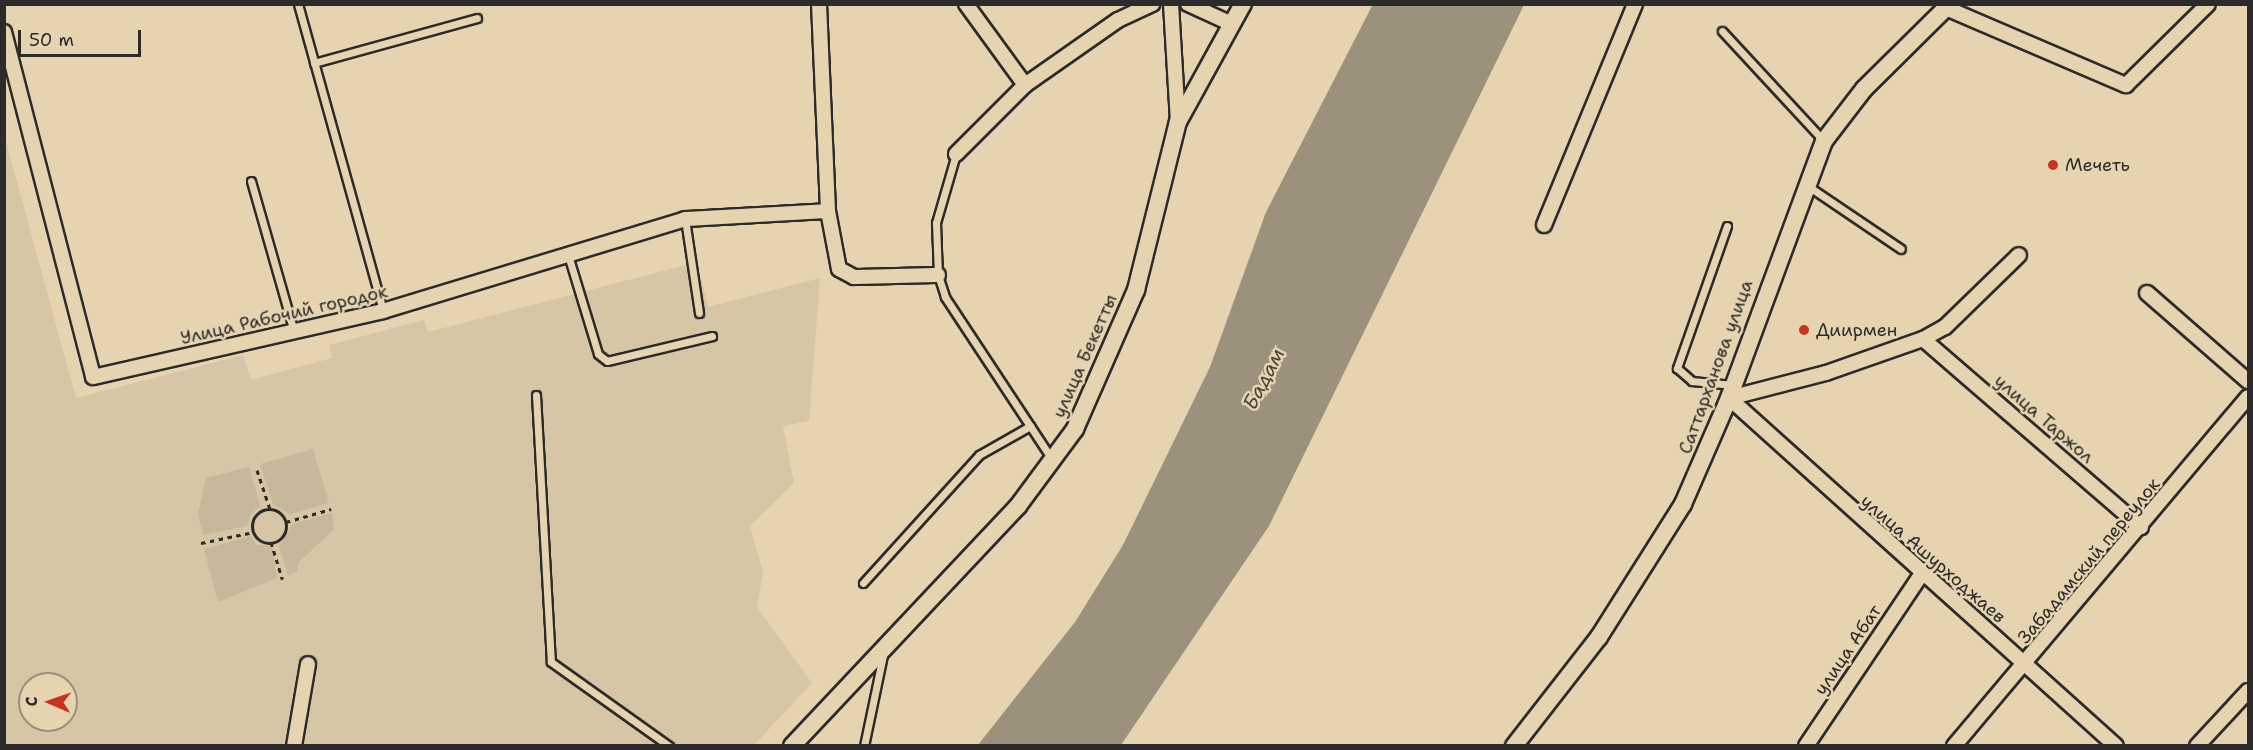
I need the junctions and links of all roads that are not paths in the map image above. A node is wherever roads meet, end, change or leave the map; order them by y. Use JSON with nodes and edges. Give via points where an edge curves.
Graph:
{"nodes":[{"id":1,"x":298,"y":4,"type":"edge"},
{"id":2,"x":819,"y":4,"type":"edge"},
{"id":3,"x":966,"y":4,"type":"edge"},
{"id":4,"x":1152,"y":4,"type":"edge"},
{"id":5,"x":1171,"y":4,"type":"edge"},
{"id":6,"x":1188,"y":4,"type":"edge"},
{"id":7,"x":1243,"y":4,"type":"edge"},
{"id":8,"x":1635,"y":4,"type":"edge"},
{"id":9,"x":2208,"y":4,"type":"edge"},
{"id":10,"x":1948,"y":6,"type":"edge"},
{"id":11,"x":477,"y":18,"type":"dead end"},
{"id":12,"x":1232,"y":24,"type":"junction"},
{"id":13,"x":1722,"y":31,"type":"dead end"},
{"id":14,"x":4,"y":32,"type":"edge"},
{"id":15,"x":314,"y":63,"type":"junction"},
{"id":16,"x":1025,"y":85,"type":"junction"},
{"id":17,"x":1178,"y":122,"type":"junction"},
{"id":18,"x":1824,"y":141,"type":"junction"},
{"id":19,"x":956,"y":154,"type":"joint"},
{"id":20,"x":251,"y":181,"type":"dead end"},
{"id":21,"x":1806,"y":184,"type":"junction"},
{"id":22,"x":828,"y":211,"type":"junction"},
{"id":23,"x":685,"y":219,"type":"junction"},
{"id":24,"x":1544,"y":225,"type":"dead end"},
{"id":25,"x":1727,"y":226,"type":"dead end"},
{"id":26,"x":1901,"y":249,"type":"dead end"},
{"id":27,"x":568,"y":255,"type":"junction"},
{"id":28,"x":2019,"y":255,"type":"dead end"},
{"id":29,"x":938,"y":275,"type":"junction"},
{"id":30,"x":2147,"y":293,"type":"dead end"},
{"id":31,"x":383,"y":311,"type":"junction"},
{"id":32,"x":699,"y":313,"type":"dead end"},
{"id":33,"x":294,"y":332,"type":"junction"},
{"id":34,"x":712,"y":336,"type":"dead end"},
{"id":35,"x":1923,"y":339,"type":"junction"},
{"id":36,"x":2248,"y":381,"type":"edge"},
{"id":37,"x":1731,"y":392,"type":"junction"},
{"id":38,"x":536,"y":395,"type":"dead end"},
{"id":39,"x":2248,"y":397,"type":"edge"},
{"id":40,"x":1030,"y":426,"type":"junction"},
{"id":41,"x":1052,"y":460,"type":"junction"},
{"id":42,"x":2141,"y":527,"type":"junction"},
{"id":43,"x":1921,"y":575,"type":"junction"},
{"id":44,"x":863,"y":583,"type":"dead end"},
{"id":45,"x":885,"y":647,"type":"junction"},
{"id":46,"x":308,"y":664,"type":"dead end"},
{"id":47,"x":2027,"y":665,"type":"junction"},
{"id":48,"x":2248,"y":691,"type":"edge"},
{"id":49,"x":294,"y":746,"type":"edge"},
{"id":50,"x":669,"y":746,"type":"edge"},
{"id":51,"x":792,"y":746,"type":"edge"},
{"id":52,"x":864,"y":746,"type":"edge"},
{"id":53,"x":1514,"y":746,"type":"edge"},
{"id":54,"x":1806,"y":746,"type":"edge"},
{"id":55,"x":1954,"y":746,"type":"edge"},
{"id":56,"x":2116,"y":746,"type":"edge"},
{"id":57,"x":2197,"y":746,"type":"edge"}],
"edges":[{"from":1,"to":15,"type":"lane"},
{"from":2,"to":22,"type":"street"},
{"from":3,"to":16,"type":"street"},
{"from":4,"to":16,"type":"street","via":[[1118,20]]},
{"from":5,"to":17,"type":"street"},
{"from":6,"to":12,"type":"street"},
{"from":7,"to":12,"type":"street","name":"улица Бекетты"},
{"from":8,"to":24,"type":"street"},
{"from":9,"to":10,"type":"street","via":[[2126,85]]},
{"from":10,"to":18,"type":"street","name":"Саттарханова улица","via":[[1864,89]]},
{"from":11,"to":15,"type":"lane"},
{"from":12,"to":17,"type":"street","name":"улица Бекетты"},
{"from":13,"to":18,"type":"lane"},
{"from":14,"to":33,"type":"street","name":"Улица Рабочий городок","via":[[93,377]]},
{"from":15,"to":31,"type":"lane"},
{"from":16,"to":19,"type":"street"},
{"from":17,"to":41,"type":"street","name":"улица Бекетты","via":[[1136,290],[1076,429]]},
{"from":18,"to":21,"type":"street","name":"Саттарханова улица"},
{"from":19,"to":29,"type":"lane","via":[[936,224]]},
{"from":20,"to":33,"type":"lane"},
{"from":21,"to":26,"type":"lane"},
{"from":21,"to":37,"type":"street","name":"Саттарханова улица"},
{"from":22,"to":23,"type":"street","name":"Улица Рабочий городок"},
{"from":22,"to":29,"type":"street","via":[[839,269],[854,277]]},
{"from":23,"to":27,"type":"street","name":"Улица Рабочий городок"},
{"from":23,"to":32,"type":"lane"},
{"from":25,"to":37,"type":"lane","via":[[1677,368],[1692,381]]},
{"from":27,"to":31,"type":"street","name":"Улица Рабочий городок"},
{"from":27,"to":34,"type":"lane","via":[[598,354],[608,361]]},
{"from":28,"to":35,"type":"street","via":[[1945,327]]},
{"from":29,"to":40,"type":"lane","via":[[945,297]]},
{"from":30,"to":36,"type":"street"},
{"from":31,"to":33,"type":"street","name":"Улица Рабочий городок"},
{"from":35,"to":37,"type":"street","via":[[1826,373]]},
{"from":35,"to":42,"type":"street","name":"улица Таржол"},
{"from":37,"to":43,"type":"street","name":"улица Ашурходжаев"},
{"from":37,"to":53,"type":"street","name":"Саттарханова улица","via":[[1683,504],[1649,564]]},
{"from":38,"to":50,"type":"lane","via":[[551,662]]},
{"from":39,"to":42,"type":"street","name":"Забадамский переулок"},
{"from":40,"to":41,"type":"lane"},
{"from":40,"to":44,"type":"lane","via":[[979,455]]},
{"from":41,"to":45,"type":"street","name":"улица Бекетты","via":[[1018,506]]},
{"from":42,"to":47,"type":"street","name":"Забадамский переулок"},
{"from":43,"to":47,"type":"street","name":"улица Ашурходжаев"},
{"from":43,"to":54,"type":"street","name":"улица Абат"},
{"from":45,"to":51,"type":"street","name":"улица Бекетты"},
{"from":45,"to":52,"type":"lane"},
{"from":46,"to":49,"type":"street"},
{"from":47,"to":55,"type":"street","name":"Забадамский переулок"},
{"from":47,"to":56,"type":"street","name":"улица Ашурходжаев"},
{"from":48,"to":57,"type":"street"}]}
